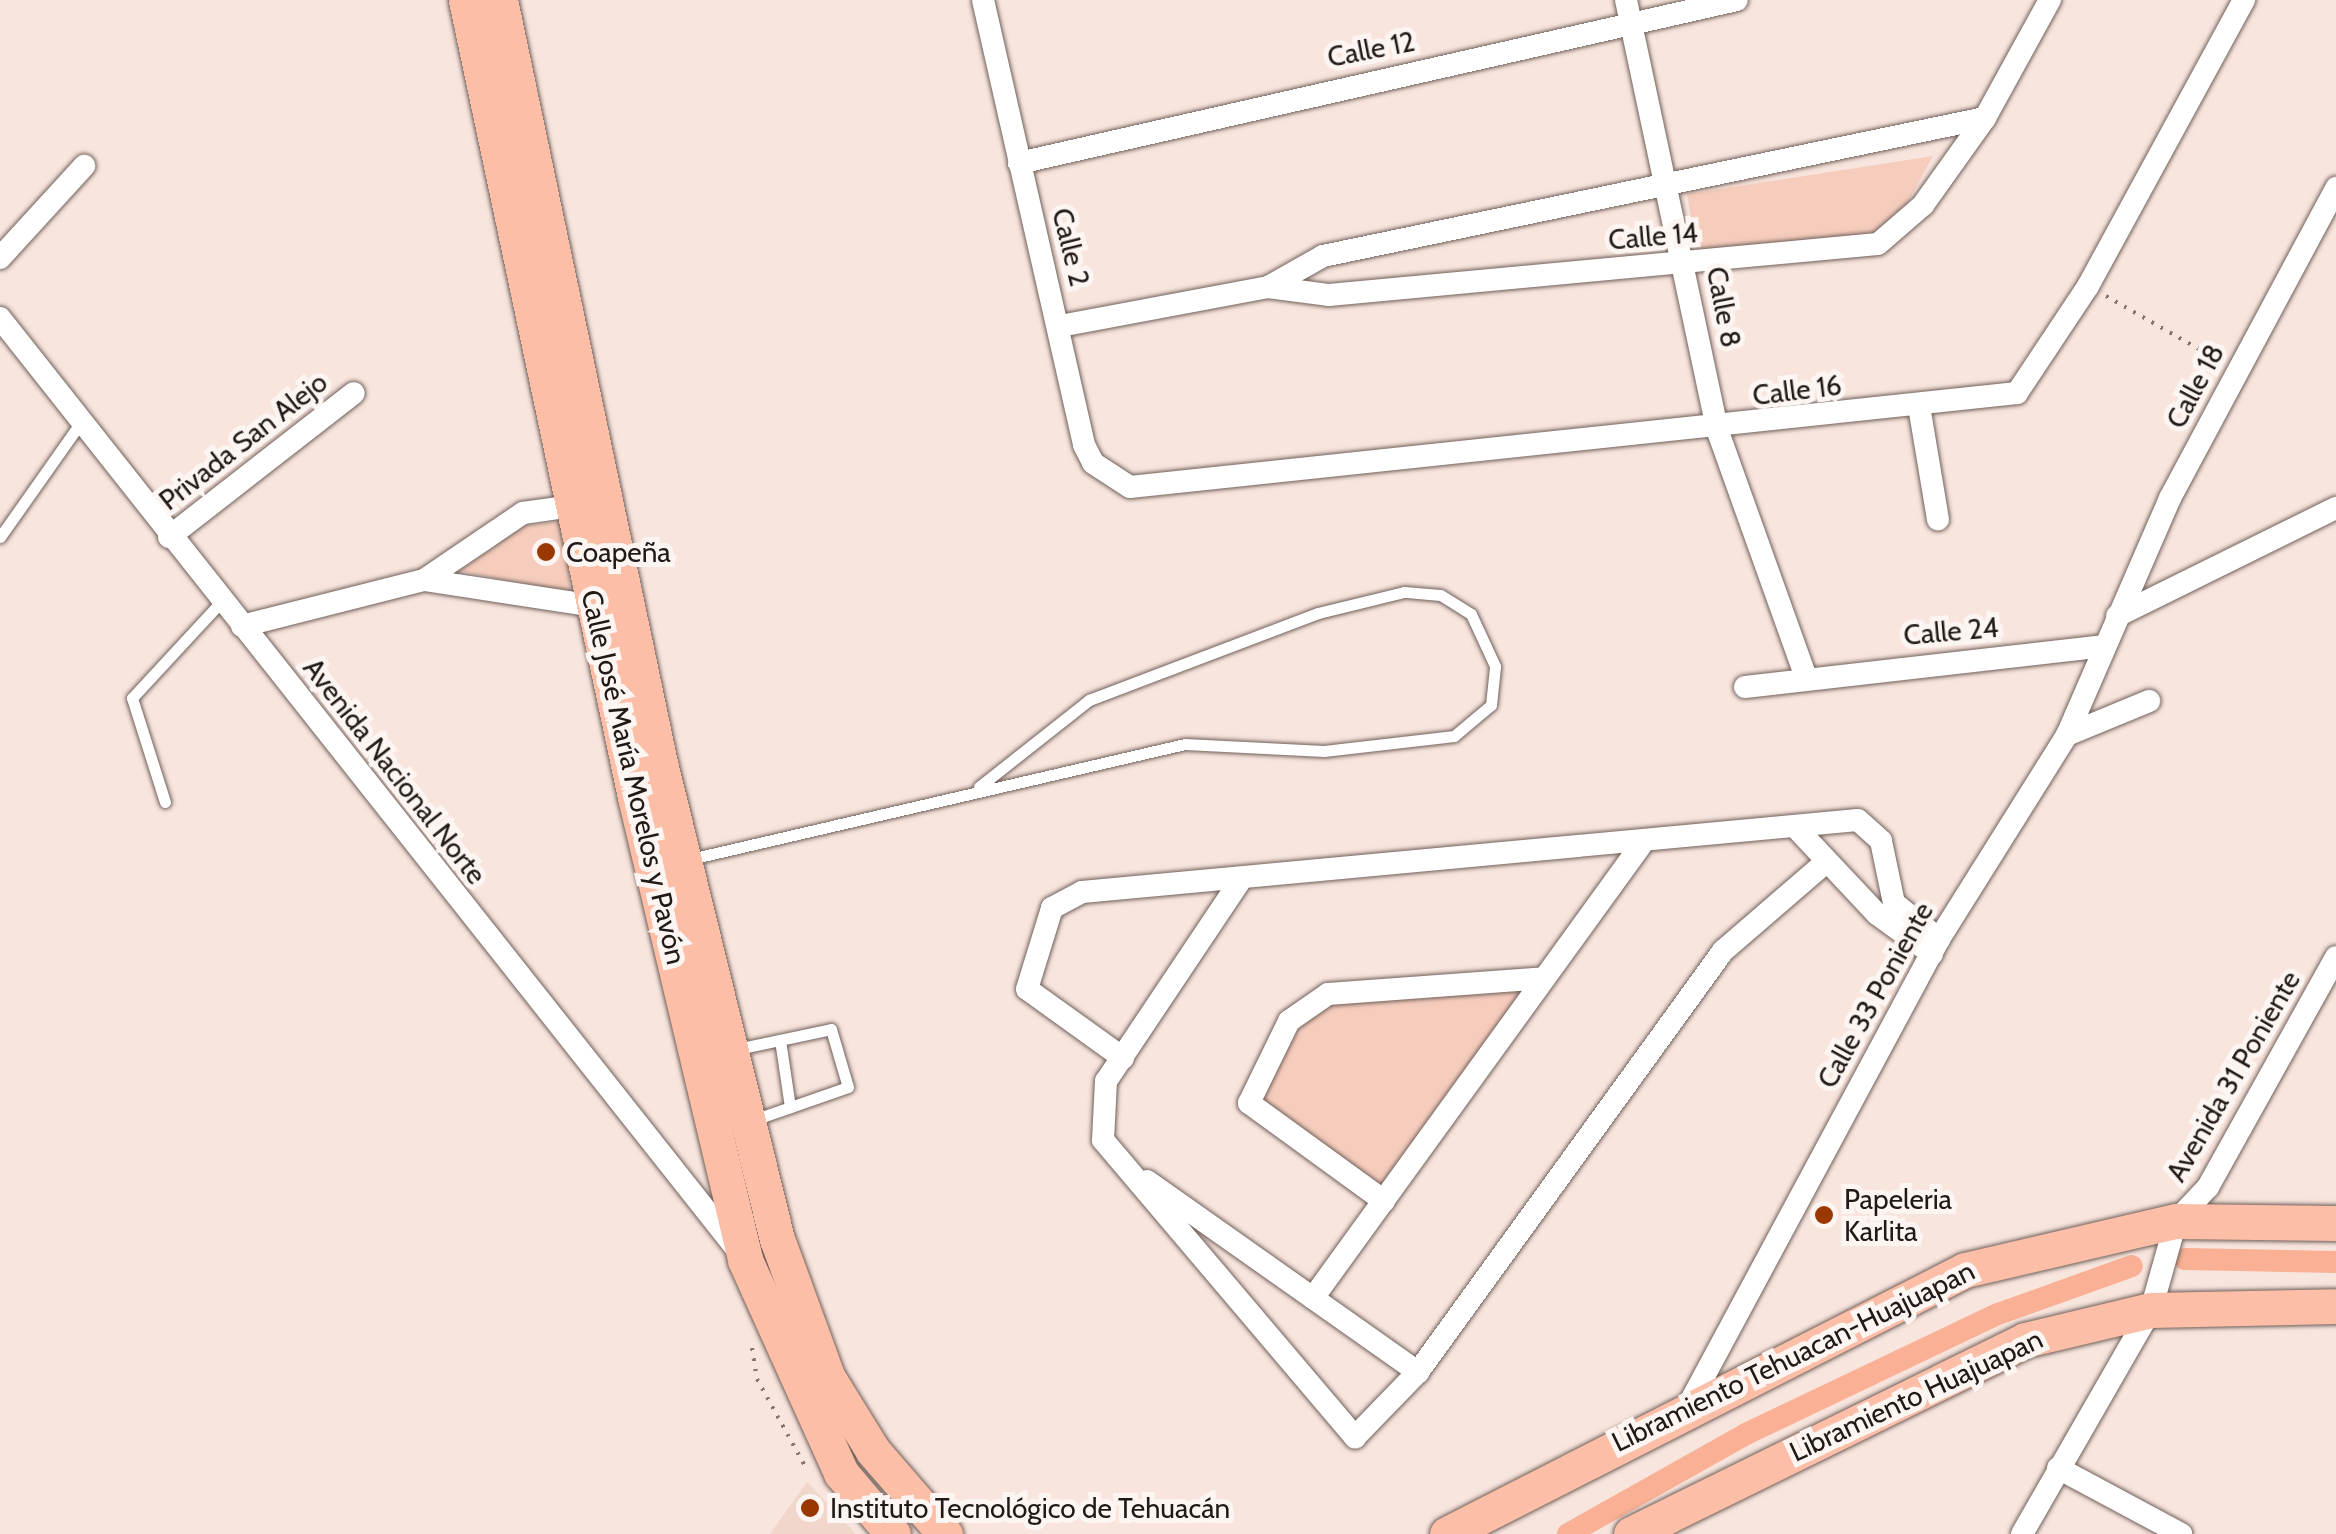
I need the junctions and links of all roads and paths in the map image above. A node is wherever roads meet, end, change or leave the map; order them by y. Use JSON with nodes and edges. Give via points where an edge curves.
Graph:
{"nodes":[{"id":1,"x":983,"y":0,"type":"edge"},
{"id":2,"x":1626,"y":0,"type":"edge"},
{"id":3,"x":1737,"y":0,"type":"edge"},
{"id":4,"x":2050,"y":0,"type":"edge"},
{"id":5,"x":2244,"y":0,"type":"edge"},
{"id":6,"x":482,"y":1,"type":"edge"},
{"id":7,"x":1631,"y":26,"type":"junction"},
{"id":8,"x":1985,"y":118,"type":"junction"},
{"id":9,"x":1019,"y":162,"type":"junction"},
{"id":10,"x":84,"y":166,"type":"dead end"},
{"id":11,"x":1670,"y":186,"type":"junction"},
{"id":12,"x":2336,"y":188,"type":"edge"},
{"id":13,"x":0,"y":258,"type":"edge"},
{"id":14,"x":1685,"y":264,"type":"junction"},
{"id":15,"x":2088,"y":286,"type":"junction"},
{"id":16,"x":1268,"y":287,"type":"junction"},
{"id":17,"x":0,"y":318,"type":"edge"},
{"id":18,"x":1060,"y":326,"type":"junction"},
{"id":19,"x":2237,"y":370,"type":"junction"},
{"id":20,"x":354,"y":392,"type":"dead end"},
{"id":21,"x":1919,"y":406,"type":"junction"},
{"id":22,"x":81,"y":422,"type":"junction"},
{"id":23,"x":1717,"y":429,"type":"junction"},
{"id":24,"x":1130,"y":487,"type":"joint"},
{"id":25,"x":594,"y":503,"type":"junction"},
{"id":26,"x":2336,"y":508,"type":"edge"},
{"id":27,"x":1938,"y":519,"type":"dead end"},
{"id":28,"x":0,"y":537,"type":"edge"},
{"id":29,"x":170,"y":537,"type":"junction"},
{"id":30,"x":424,"y":580,"type":"junction"},
{"id":31,"x":219,"y":604,"type":"junction"},
{"id":32,"x":610,"y":608,"type":"junction"},
{"id":33,"x":2117,"y":616,"type":"junction"},
{"id":34,"x":242,"y":626,"type":"junction"},
{"id":35,"x":2103,"y":646,"type":"junction"},
{"id":36,"x":1805,"y":675,"type":"junction"},
{"id":37,"x":1745,"y":687,"type":"dead end"},
{"id":38,"x":2149,"y":701,"type":"dead end"},
{"id":39,"x":2067,"y":734,"type":"junction"},
{"id":40,"x":979,"y":787,"type":"junction"},
{"id":41,"x":165,"y":802,"type":"dead end"},
{"id":42,"x":1800,"y":832,"type":"junction"},
{"id":43,"x":1641,"y":845,"type":"junction"},
{"id":44,"x":1826,"y":862,"type":"junction"},
{"id":45,"x":668,"y":863,"type":"junction"},
{"id":46,"x":1242,"y":878,"type":"junction"},
{"id":47,"x":1885,"y":908,"type":"junction"},
{"id":48,"x":1936,"y":946,"type":"junction"},
{"id":49,"x":2336,"y":956,"type":"edge"},
{"id":50,"x":1544,"y":978,"type":"junction"},
{"id":51,"x":780,"y":1040,"type":"junction"},
{"id":52,"x":737,"y":1049,"type":"junction"},
{"id":53,"x":1123,"y":1058,"type":"junction"},
{"id":54,"x":790,"y":1107,"type":"junction"},
{"id":55,"x":753,"y":1120,"type":"junction"},
{"id":56,"x":1123,"y":1164,"type":"junction"},
{"id":57,"x":1384,"y":1200,"type":"junction"},
{"id":58,"x":2336,"y":1223,"type":"edge"},
{"id":59,"x":2170,"y":1233,"type":"junction"},
{"id":60,"x":745,"y":1260,"type":"junction"},
{"id":61,"x":2154,"y":1297,"type":"junction"},
{"id":62,"x":1314,"y":1298,"type":"junction"},
{"id":63,"x":2336,"y":1306,"type":"edge"},
{"id":64,"x":1418,"y":1372,"type":"junction"},
{"id":65,"x":1688,"y":1406,"type":"junction"},
{"id":66,"x":2058,"y":1468,"type":"junction"},
{"id":67,"x":893,"y":1534,"type":"edge"},
{"id":68,"x":945,"y":1534,"type":"edge"},
{"id":69,"x":1447,"y":1534,"type":"edge"},
{"id":70,"x":1631,"y":1534,"type":"edge"},
{"id":71,"x":2022,"y":1534,"type":"edge"},
{"id":72,"x":2181,"y":1534,"type":"edge"}],
"edges":[{"from":1,"to":9,"type":"street","name":"Calle 2"},
{"from":2,"to":7,"type":"street","name":"Calle 8"},
{"from":3,"to":7,"type":"street","name":"Calle 12"},
{"from":4,"to":8,"type":"street","name":"Calle 14"},
{"from":5,"to":15,"type":"street","name":"Calle 16"},
{"from":6,"to":25,"type":"main road","name":"Calle José María Morelos y Pavón"},
{"from":7,"to":9,"type":"street","name":"Calle 12","via":[[1230,108]]},
{"from":7,"to":11,"type":"street","name":"Calle 8"},
{"from":8,"to":11,"type":"street","name":"Calle 14"},
{"from":8,"to":14,"type":"street","name":"Calle 14","via":[[1923,204],[1878,244]]},
{"from":9,"to":18,"type":"street","name":"Calle 2"},
{"from":10,"to":13,"type":"street"},
{"from":11,"to":14,"type":"street","name":"Calle 8"},
{"from":11,"to":16,"type":"street","name":"Calle 14","via":[[1322,256]]},
{"from":12,"to":19,"type":"street","name":"Calle 18"},
{"from":14,"to":16,"type":"street","name":"Calle 14","via":[[1329,296]]},
{"from":14,"to":23,"type":"street","name":"Calle 8"},
{"from":15,"to":19,"type":"path"},
{"from":15,"to":21,"type":"street","name":"Calle 16","via":[[2018,393]]},
{"from":16,"to":18,"type":"street","name":"Calle 14"},
{"from":17,"to":22,"type":"street","name":"Avenida Nacional Norte"},
{"from":18,"to":24,"type":"street","name":"Calle 2","via":[[1084,445],[1093,463]]},
{"from":19,"to":33,"type":"street","name":"Calle 18"},
{"from":20,"to":29,"type":"street","name":"Privada San Alejo"},
{"from":21,"to":23,"type":"street","name":"Calle 16"},
{"from":21,"to":27,"type":"street"},
{"from":22,"to":28,"type":"lane"},
{"from":22,"to":29,"type":"street","name":"Avenida Nacional Norte"},
{"from":23,"to":24,"type":"street","name":"Calle 16"},
{"from":23,"to":36,"type":"street","name":"Calle 8"},
{"from":25,"to":30,"type":"street","via":[[523,513]]},
{"from":25,"to":32,"type":"main road","name":"Calle José María Morelos y Pavón"},
{"from":26,"to":33,"type":"street"},
{"from":29,"to":31,"type":"street","name":"Avenida Nacional Norte"},
{"from":30,"to":32,"type":"street"},
{"from":30,"to":34,"type":"street"},
{"from":31,"to":34,"type":"street","name":"Avenida Nacional Norte"},
{"from":31,"to":41,"type":"lane","via":[[132,698]]},
{"from":32,"to":45,"type":"main road","name":"Calle José María Morelos y Pavón"},
{"from":33,"to":35,"type":"street","name":"Calle 33 Poniente"},
{"from":34,"to":60,"type":"street","name":"Avenida Nacional Norte"},
{"from":35,"to":36,"type":"street","name":"Calle 24"},
{"from":35,"to":39,"type":"street","name":"Calle 33 Poniente"},
{"from":36,"to":37,"type":"street","name":"Calle 24"},
{"from":38,"to":39,"type":"street"},
{"from":39,"to":48,"type":"street","name":"Calle 33 Poniente"},
{"from":40,"to":40,"type":"lane","via":[[1185,744],[1324,751],[1454,736],[1491,705],[1495,666],[1471,614],[1440,595],[1404,592],[1318,613],[1089,700]]},
{"from":40,"to":45,"type":"lane"},
{"from":42,"to":43,"type":"street"},
{"from":42,"to":44,"type":"street"},
{"from":42,"to":47,"type":"street","via":[[1867,823],[1882,841]]},
{"from":43,"to":46,"type":"street"},
{"from":43,"to":50,"type":"street"},
{"from":44,"to":47,"type":"street"},
{"from":44,"to":64,"type":"street","via":[[1723,950]]},
{"from":45,"to":52,"type":"main road","name":"Calle José María Morelos y Pavón"},
{"from":45,"to":60,"type":"main road","name":"Calle José María Morelos y Pavón"},
{"from":46,"to":53,"type":"street"},
{"from":46,"to":53,"type":"street","via":[[1082,892],[1052,908],[1027,989]]},
{"from":47,"to":48,"type":"street"},
{"from":48,"to":65,"type":"street","name":"Calle 33 Poniente"},
{"from":49,"to":59,"type":"street","name":"Avenida 31 Poniente","via":[[2208,1187]]},
{"from":50,"to":57,"type":"street"},
{"from":50,"to":57,"type":"street","via":[[1328,994],[1289,1021],[1248,1102]]},
{"from":51,"to":52,"type":"lane"},
{"from":51,"to":54,"type":"lane"},
{"from":51,"to":54,"type":"lane","via":[[831,1029],[848,1086]]},
{"from":52,"to":55,"type":"main road","name":"Calle José María Morelos y Pavón"},
{"from":53,"to":56,"type":"street","via":[[1098,1116]]},
{"from":54,"to":55,"type":"lane"},
{"from":55,"to":68,"type":"main road","name":"Calle José María Morelos y Pavón","via":[[777,1239],[828,1378],[873,1451]]},
{"from":56,"to":62,"type":"street"},
{"from":56,"to":64,"type":"street","via":[[1342,1432],[1366,1434]]},
{"from":57,"to":62,"type":"street"},
{"from":58,"to":59,"type":"main road","name":"Libramiento Tehuacan-Huajuapan"},
{"from":59,"to":61,"type":"street"},
{"from":59,"to":65,"type":"main road","name":"Libramiento Tehuacan-Huajuapan","via":[[1965,1270]]},
{"from":60,"to":67,"type":"main road","name":"Calle José María Morelos y Pavón","via":[[841,1473]]},
{"from":61,"to":63,"type":"main road","name":"Libramiento Huajuapan"},
{"from":61,"to":66,"type":"street"},
{"from":61,"to":70,"type":"main road","name":"Libramiento Huajuapan","via":[[2024,1340]]},
{"from":62,"to":64,"type":"street"},
{"from":65,"to":69,"type":"main road","name":"Libramiento Tehuacan-Huajuapan"},
{"from":66,"to":71,"type":"street"},
{"from":66,"to":72,"type":"street"}]}
